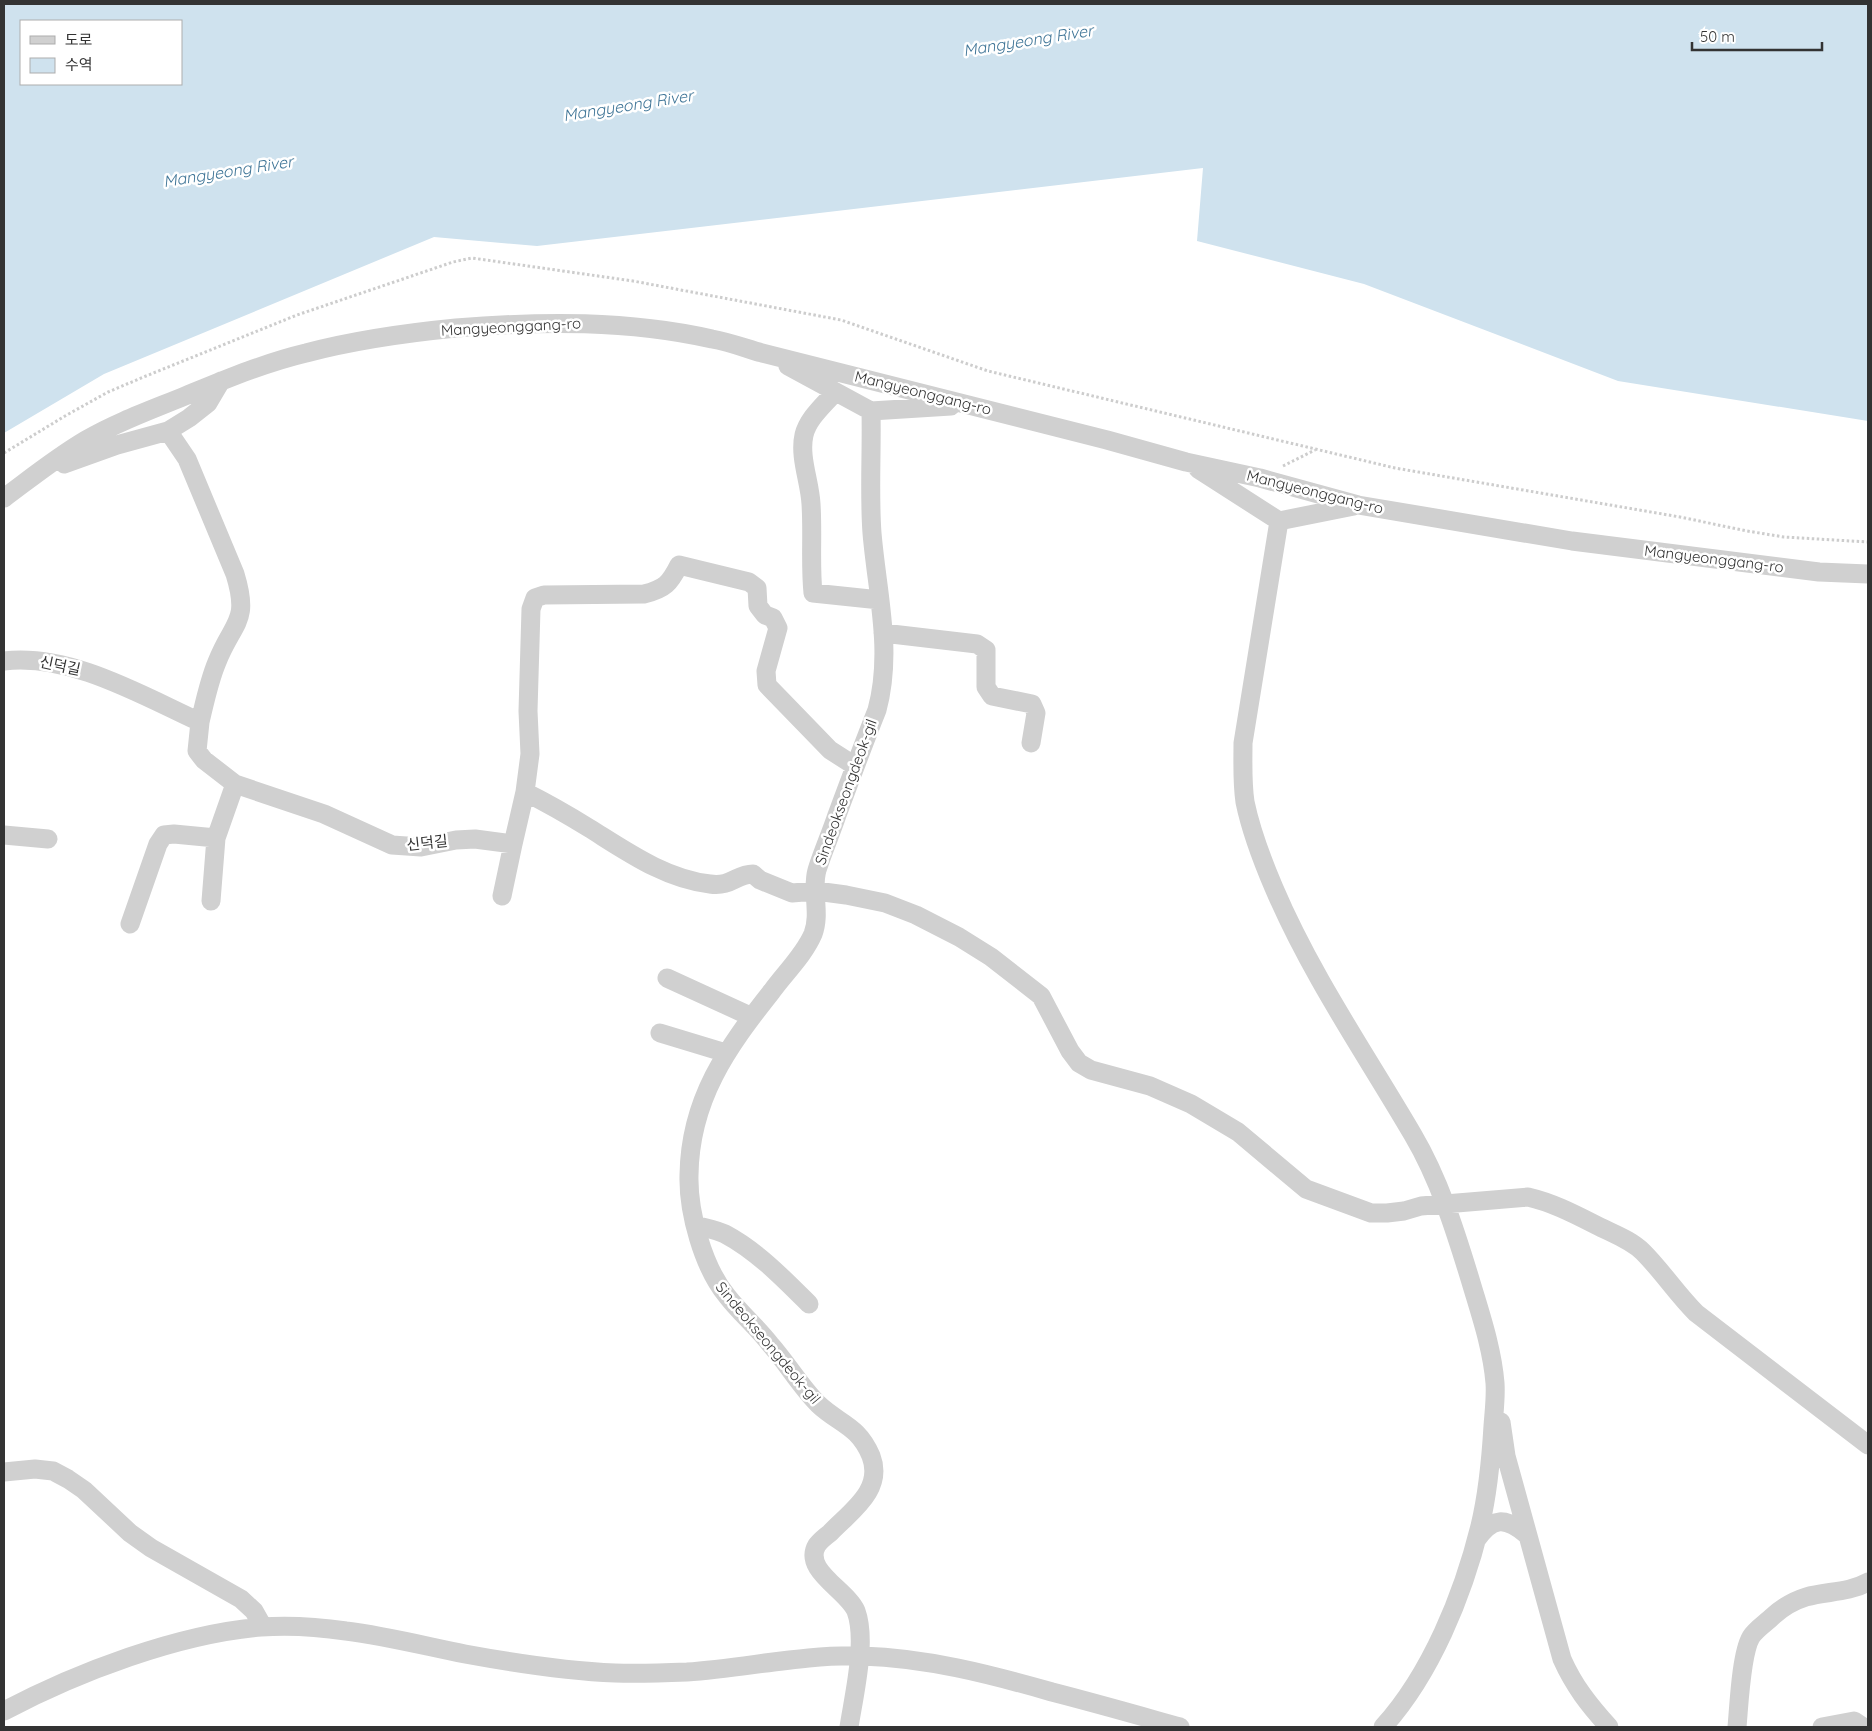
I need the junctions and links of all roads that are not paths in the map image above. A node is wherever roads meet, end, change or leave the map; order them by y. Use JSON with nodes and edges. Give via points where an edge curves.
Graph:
{"nodes":[{"id":1,"x":762,"y":353,"type":"junction"},
{"id":2,"x":221,"y":381,"type":"junction"},
{"id":3,"x":835,"y":392,"type":"junction"},
{"id":4,"x":967,"y":405,"type":"junction"},
{"id":5,"x":872,"y":411,"type":"junction"},
{"id":6,"x":168,"y":431,"type":"junction"},
{"id":7,"x":1186,"y":462,"type":"junction"},
{"id":8,"x":37,"y":474,"type":"junction"},
{"id":9,"x":4,"y":498,"type":"edge"},
{"id":10,"x":1358,"y":505,"type":"junction"},
{"id":11,"x":1279,"y":521,"type":"junction"},
{"id":12,"x":1868,"y":574,"type":"edge"},
{"id":13,"x":880,"y":600,"type":"junction"},
{"id":14,"x":883,"y":633,"type":"junction"},
{"id":15,"x":4,"y":661,"type":"edge"},
{"id":16,"x":200,"y":722,"type":"junction"},
{"id":17,"x":1031,"y":743,"type":"dead end"},
{"id":18,"x":855,"y":766,"type":"junction"},
{"id":19,"x":235,"y":784,"type":"junction"},
{"id":20,"x":525,"y":792,"type":"junction"},
{"id":21,"x":4,"y":835,"type":"edge"},
{"id":22,"x":216,"y":838,"type":"junction"},
{"id":23,"x":48,"y":839,"type":"dead end"},
{"id":24,"x":513,"y":844,"type":"junction"},
{"id":25,"x":816,"y":891,"type":"junction"},
{"id":26,"x":502,"y":896,"type":"dead end"},
{"id":27,"x":211,"y":902,"type":"dead end"},
{"id":28,"x":130,"y":924,"type":"dead end"},
{"id":29,"x":667,"y":978,"type":"dead end"},
{"id":30,"x":752,"y":1017,"type":"junction"},
{"id":31,"x":660,"y":1033,"type":"dead end"},
{"id":32,"x":726,"y":1053,"type":"junction"},
{"id":33,"x":1445,"y":1204,"type":"junction"},
{"id":34,"x":695,"y":1225,"type":"junction"},
{"id":35,"x":810,"y":1304,"type":"dead end"},
{"id":36,"x":1495,"y":1386,"type":"junction"},
{"id":37,"x":1868,"y":1444,"type":"edge"},
{"id":38,"x":4,"y":1472,"type":"edge"},
{"id":39,"x":1526,"y":1534,"type":"junction"},
{"id":40,"x":1477,"y":1539,"type":"junction"},
{"id":41,"x":1868,"y":1582,"type":"edge"},
{"id":42,"x":263,"y":1627,"type":"junction"},
{"id":43,"x":860,"y":1656,"type":"junction"},
{"id":44,"x":4,"y":1711,"type":"edge"},
{"id":45,"x":849,"y":1727,"type":"edge"},
{"id":46,"x":1180,"y":1727,"type":"edge"},
{"id":47,"x":1383,"y":1727,"type":"edge"},
{"id":48,"x":1609,"y":1727,"type":"edge"},
{"id":49,"x":1737,"y":1727,"type":"edge"},
{"id":50,"x":1822,"y":1727,"type":"edge"},
{"id":51,"x":1863,"y":1727,"type":"edge"}],
"edges":[{"from":1,"to":2,"type":"street","name":"Mangyeonggang-ro","via":[[713,339],[643,328],[552,322],[510,324],[416,332],[336,345]]},
{"from":1,"to":3,"type":"street"},
{"from":1,"to":4,"type":"street","name":"Mangyeonggang-ro"},
{"from":2,"to":6,"type":"street","via":[[208,403]]},
{"from":2,"to":8,"type":"street","name":"Mangyeonggang-ro","via":[[107,429]]},
{"from":3,"to":5,"type":"street"},
{"from":3,"to":13,"type":"street","via":[[810,421],[803,446],[811,503],[814,593]]},
{"from":4,"to":5,"type":"street"},
{"from":4,"to":7,"type":"street","name":"Mangyeonggang-ro"},
{"from":5,"to":13,"type":"street","name":"Sindeokseongdeok-gil","via":[[872,531]]},
{"from":6,"to":8,"type":"street","via":[[117,445]]},
{"from":6,"to":16,"type":"street","via":[[187,459],[235,574],[242,608],[210,680]]},
{"from":7,"to":10,"type":"street","name":"Mangyeonggang-ro"},
{"from":7,"to":11,"type":"street"},
{"from":8,"to":9,"type":"street","name":"Mangyeonggang-ro"},
{"from":10,"to":11,"type":"street"},
{"from":10,"to":12,"type":"street","name":"Mangyeonggang-ro","via":[[1572,541],[1818,572]]},
{"from":11,"to":33,"type":"street","via":[[1243,743],[1246,801],[1267,870],[1300,945],[1415,1138]]},
{"from":13,"to":14,"type":"street","name":"Sindeokseongdeok-gil"},
{"from":14,"to":17,"type":"street","via":[[977,644],[986,650],[986,687],[992,696],[1032,704],[1036,713]]},
{"from":14,"to":18,"type":"street","name":"Sindeokseongdeok-gil","via":[[882,688]]},
{"from":15,"to":16,"type":"street","name":"신덕길","via":[[42,661],[92,673]]},
{"from":16,"to":19,"type":"street","name":"신덕길","via":[[197,751]]},
{"from":18,"to":20,"type":"street","via":[[830,750],[767,685],[766,671],[778,628],[773,618],[765,615],[758,606],[757,588],[748,582],[679,565],[672,580],[659,590],[644,594],[544,595],[535,598],[531,609],[530,754]]},
{"from":18,"to":25,"type":"street","name":"Sindeokseongdeok-gil","via":[[820,860]]},
{"from":19,"to":22,"type":"street"},
{"from":19,"to":24,"type":"street","name":"신덕길","via":[[324,814],[392,845],[421,847],[475,839]]},
{"from":20,"to":24,"type":"street"},
{"from":20,"to":25,"type":"street","via":[[644,862],[689,880],[723,885],[744,874],[753,874],[792,893]]},
{"from":21,"to":23,"type":"street"},
{"from":22,"to":27,"type":"street"},
{"from":22,"to":28,"type":"street","via":[[164,835]]},
{"from":24,"to":26,"type":"street"},
{"from":25,"to":30,"type":"street","name":"Sindeokseongdeok-gil","via":[[813,933],[804,950]]},
{"from":25,"to":33,"type":"street","via":[[885,903],[959,936],[1041,996],[1079,1063],[1091,1070],[1150,1086],[1191,1104],[1238,1132],[1306,1189],[1371,1213]]},
{"from":29,"to":30,"type":"street"},
{"from":30,"to":32,"type":"street","name":"Sindeokseongdeok-gil"},
{"from":31,"to":32,"type":"street"},
{"from":32,"to":34,"type":"street","name":"Sindeokseongdeok-gil","via":[[695,1124],[689,1176]]},
{"from":33,"to":36,"type":"street","via":[[1491,1350]]},
{"from":33,"to":37,"type":"street","via":[[1528,1197],[1561,1207],[1627,1240],[1642,1251],[1696,1313]]},
{"from":34,"to":35,"type":"street","via":[[724,1234],[750,1251]]},
{"from":34,"to":43,"type":"street","name":"Sindeokseongdeok-gil","via":[[713,1276],[726,1296],[771,1344],[815,1402],[849,1425],[870,1455],[875,1471],[867,1496],[816,1546],[814,1560],[819,1571],[850,1600],[856,1613]]},
{"from":36,"to":39,"type":"street","via":[[1506,1456]]},
{"from":36,"to":40,"type":"street","via":[[1490,1470]]},
{"from":38,"to":42,"type":"street","via":[[34,1469],[52,1471],[68,1479],[130,1534],[241,1599],[254,1611]]},
{"from":39,"to":40,"type":"street","via":[[1506,1521],[1486,1527]]},
{"from":39,"to":48,"type":"street","via":[[1562,1659],[1583,1698]]},
{"from":40,"to":47,"type":"street","via":[[1458,1597],[1434,1651],[1406,1699]]},
{"from":41,"to":49,"type":"street","via":[[1847,1591],[1795,1600],[1753,1635],[1745,1656]]},
{"from":42,"to":43,"type":"street","via":[[346,1631],[525,1664],[614,1673],[689,1672]]},
{"from":42,"to":44,"type":"street","via":[[223,1632],[145,1652]]},
{"from":43,"to":45,"type":"street","name":"Sindeokseongdeok-gil"},
{"from":43,"to":46,"type":"street","via":[[948,1665]]},
{"from":50,"to":51,"type":"street","via":[[1854,1721]]}]}
